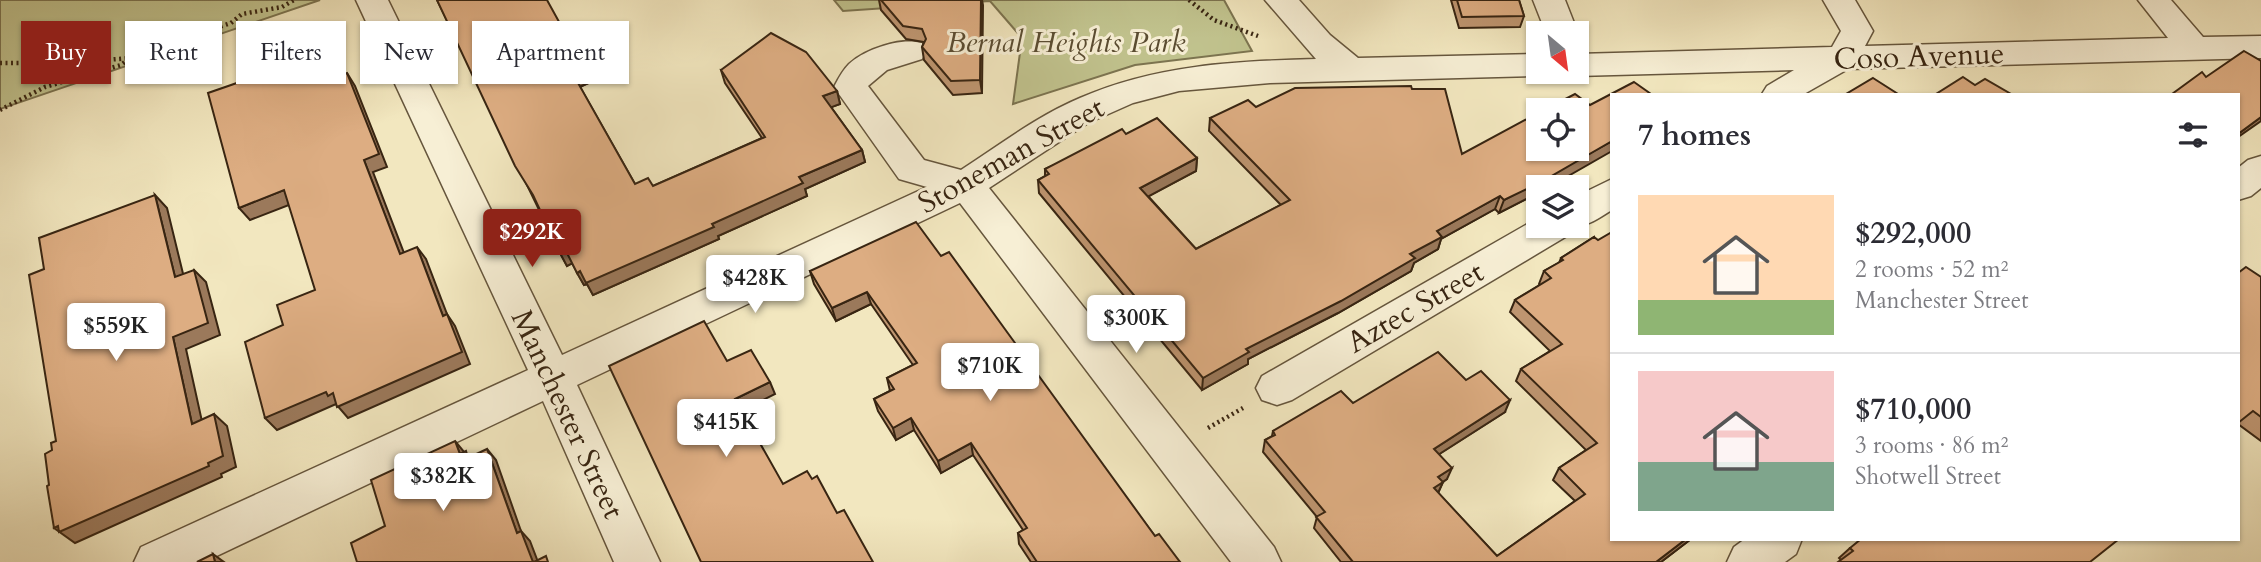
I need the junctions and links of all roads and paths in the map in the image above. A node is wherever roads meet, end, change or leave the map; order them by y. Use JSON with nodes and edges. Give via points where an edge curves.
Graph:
{"nodes":[{"id":1,"x":295,"y":0,"type":"edge"},
{"id":2,"x":372,"y":0,"type":"edge"},
{"id":3,"x":1281,"y":0,"type":"edge"},
{"id":4,"x":1549,"y":0,"type":"edge"},
{"id":5,"x":1839,"y":0,"type":"edge"},
{"id":6,"x":2154,"y":0,"type":"edge"},
{"id":7,"x":1557,"y":21,"type":"edge"},
{"id":8,"x":222,"y":26,"type":"edge"},
{"id":9,"x":2261,"y":47,"type":"edge"},
{"id":10,"x":2195,"y":49,"type":"junction"},
{"id":11,"x":910,"y":51,"type":"dead end"},
{"id":12,"x":125,"y":58,"type":"edge"},
{"id":13,"x":1842,"y":58,"type":"junction"},
{"id":14,"x":125,"y":62,"type":"edge"},
{"id":15,"x":0,"y":63,"type":"edge"},
{"id":16,"x":1526,"y":65,"type":"edge"},
{"id":17,"x":1589,"y":65,"type":"edge"},
{"id":18,"x":1351,"y":70,"type":"junction"},
{"id":19,"x":1781,"y":93,"type":"edge"},
{"id":20,"x":0,"y":110,"type":"edge"},
{"id":21,"x":2261,"y":169,"type":"edge"},
{"id":22,"x":967,"y":185,"type":"junction"},
{"id":23,"x":2240,"y":185,"type":"edge"},
{"id":24,"x":1610,"y":193,"type":"edge"},
{"id":25,"x":1589,"y":206,"type":"edge"},
{"id":26,"x":1533,"y":238,"type":"edge"},
{"id":27,"x":552,"y":377,"type":"junction"},
{"id":28,"x":1277,"y":388,"type":"joint"},
{"id":29,"x":1171,"y":450,"type":"junction"},
{"id":30,"x":1777,"y":541,"type":"edge"},
{"id":31,"x":157,"y":562,"type":"edge"},
{"id":32,"x":637,"y":562,"type":"edge"},
{"id":33,"x":1258,"y":562,"type":"edge"},
{"id":34,"x":1750,"y":562,"type":"edge"}],
"edges":[{"from":1,"to":8,"type":"path","via":[[286,7],[242,15]]},
{"from":2,"to":27,"type":"street","name":"Manchester Street"},
{"from":3,"to":18,"type":"street","via":[[1318,43]]},
{"from":4,"to":7,"type":"street"},
{"from":5,"to":13,"type":"street","via":[[1857,31]]},
{"from":6,"to":10,"type":"street"},
{"from":9,"to":10,"type":"street","name":"Coso Avenue"},
{"from":10,"to":13,"type":"street","name":"Coso Avenue"},
{"from":11,"to":22,"type":"street","via":[[873,63],[857,74],[851,87],[912,170]]},
{"from":12,"to":15,"type":"path","via":[[94,61],[60,54]]},
{"from":13,"to":17,"type":"street","name":"Coso Avenue"},
{"from":13,"to":19,"type":"street"},
{"from":14,"to":20,"type":"path","via":[[45,87]]},
{"from":16,"to":18,"type":"street"},
{"from":18,"to":22,"type":"street","name":"Stoneman Street","via":[[1217,75],[1136,89],[1083,111]]},
{"from":21,"to":23,"type":"street"},
{"from":22,"to":27,"type":"street","name":"Stoneman Street"},
{"from":22,"to":29,"type":"street"},
{"from":24,"to":25,"type":"street"},
{"from":26,"to":28,"type":"street","name":"Aztec Street"},
{"from":27,"to":31,"type":"street","name":"Stoneman Street"},
{"from":27,"to":32,"type":"street","name":"Manchester Street"},
{"from":28,"to":29,"type":"path"},
{"from":29,"to":33,"type":"street"},
{"from":30,"to":34,"type":"street"}]}
